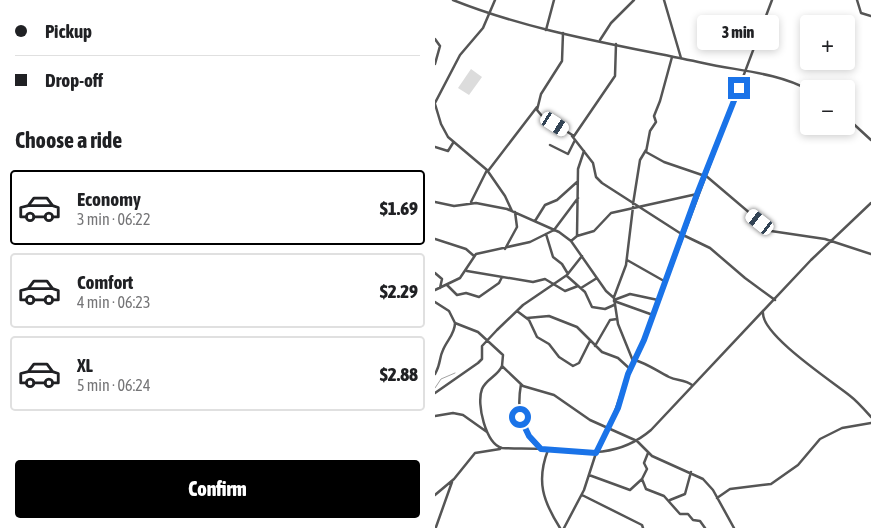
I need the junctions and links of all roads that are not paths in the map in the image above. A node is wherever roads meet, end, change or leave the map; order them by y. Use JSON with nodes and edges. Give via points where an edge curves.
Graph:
{"nodes":[{"id":1,"x":453,"y":0,"type":"edge"},
{"id":2,"x":495,"y":0,"type":"edge"},
{"id":3,"x":554,"y":0,"type":"edge"},
{"id":4,"x":634,"y":0,"type":"edge"},
{"id":5,"x":663,"y":0,"type":"edge"},
{"id":6,"x":771,"y":0,"type":"edge"},
{"id":7,"x":857,"y":0,"type":"edge"},
{"id":8,"x":489,"y":14,"type":"junction"},
{"id":9,"x":871,"y":16,"type":"edge"},
{"id":10,"x":546,"y":30,"type":"junction"},
{"id":11,"x":563,"y":33,"type":"junction"},
{"id":12,"x":435,"y":39,"type":"edge"},
{"id":13,"x":600,"y":40,"type":"junction"},
{"id":14,"x":616,"y":44,"type":"junction"},
{"id":15,"x":672,"y":57,"type":"junction"},
{"id":16,"x":681,"y":58,"type":"junction"},
{"id":17,"x":435,"y":64,"type":"edge"},
{"id":18,"x":746,"y":70,"type":"junction"},
{"id":19,"x":800,"y":86,"type":"edge"},
{"id":20,"x":435,"y":103,"type":"edge"},
{"id":21,"x":537,"y":107,"type":"junction"},
{"id":22,"x":855,"y":125,"type":"edge"},
{"id":23,"x":573,"y":137,"type":"junction"},
{"id":24,"x":871,"y":140,"type":"edge"},
{"id":25,"x":453,"y":143,"type":"junction"},
{"id":26,"x":550,"y":146,"type":"dead end"},
{"id":27,"x":435,"y":147,"type":"edge"},
{"id":28,"x":646,"y":150,"type":"junction"},
{"id":29,"x":584,"y":151,"type":"junction"},
{"id":30,"x":488,"y":171,"type":"junction"},
{"id":31,"x":705,"y":176,"type":"junction"},
{"id":32,"x":578,"y":182,"type":"junction"},
{"id":33,"x":697,"y":194,"type":"junction"},
{"id":34,"x":578,"y":198,"type":"junction"},
{"id":35,"x":436,"y":203,"type":"edge"},
{"id":36,"x":471,"y":203,"type":"junction"},
{"id":37,"x":871,"y":203,"type":"edge"},
{"id":38,"x":633,"y":205,"type":"junction"},
{"id":39,"x":638,"y":206,"type":"junction"},
{"id":40,"x":513,"y":211,"type":"junction"},
{"id":41,"x":535,"y":221,"type":"junction"},
{"id":42,"x":554,"y":230,"type":"junction"},
{"id":43,"x":546,"y":234,"type":"junction"},
{"id":44,"x":683,"y":235,"type":"junction"},
{"id":45,"x":577,"y":236,"type":"junction"},
{"id":46,"x":435,"y":239,"type":"edge"},
{"id":47,"x":571,"y":241,"type":"junction"},
{"id":48,"x":830,"y":241,"type":"junction"},
{"id":49,"x":505,"y":249,"type":"junction"},
{"id":50,"x":871,"y":254,"type":"edge"},
{"id":51,"x":474,"y":256,"type":"junction"},
{"id":52,"x":582,"y":256,"type":"junction"},
{"id":53,"x":627,"y":260,"type":"junction"},
{"id":54,"x":466,"y":271,"type":"junction"},
{"id":55,"x":435,"y":273,"type":"edge"},
{"id":56,"x":567,"y":275,"type":"junction"},
{"id":57,"x":502,"y":277,"type":"junction"},
{"id":58,"x":597,"y":278,"type":"junction"},
{"id":59,"x":664,"y":281,"type":"junction"},
{"id":60,"x":447,"y":285,"type":"junction"},
{"id":61,"x":553,"y":285,"type":"junction"},
{"id":62,"x":579,"y":287,"type":"junction"},
{"id":63,"x":440,"y":288,"type":"junction"},
{"id":64,"x":435,"y":290,"type":"edge"},
{"id":65,"x":658,"y":300,"type":"junction"},
{"id":66,"x":775,"y":300,"type":"junction"},
{"id":67,"x":614,"y":301,"type":"junction"},
{"id":68,"x":435,"y":302,"type":"edge"},
{"id":69,"x":517,"y":311,"type":"junction"},
{"id":70,"x":763,"y":313,"type":"junction"},
{"id":71,"x":653,"y":315,"type":"junction"},
{"id":72,"x":527,"y":318,"type":"junction"},
{"id":73,"x":617,"y":319,"type":"junction"},
{"id":74,"x":756,"y":320,"type":"junction"},
{"id":75,"x":764,"y":322,"type":"junction"},
{"id":76,"x":455,"y":323,"type":"junction"},
{"id":77,"x":487,"y":340,"type":"junction"},
{"id":78,"x":590,"y":341,"type":"junction"},
{"id":79,"x":595,"y":346,"type":"junction"},
{"id":80,"x":634,"y":361,"type":"junction"},
{"id":81,"x":502,"y":366,"type":"junction"},
{"id":82,"x":629,"y":369,"type":"junction"},
{"id":83,"x":435,"y":374,"type":"edge"},
{"id":84,"x":521,"y":384,"type":"junction"},
{"id":85,"x":692,"y":385,"type":"junction"},
{"id":86,"x":435,"y":392,"type":"edge"},
{"id":87,"x":436,"y":417,"type":"edge"},
{"id":88,"x":871,"y":417,"type":"edge"},
{"id":89,"x":871,"y":423,"type":"edge"},
{"id":90,"x":609,"y":428,"type":"junction"},
{"id":91,"x":488,"y":432,"type":"junction"},
{"id":92,"x":637,"y":441,"type":"junction"},
{"id":93,"x":502,"y":448,"type":"junction"},
{"id":94,"x":541,"y":449,"type":"junction"},
{"id":95,"x":548,"y":450,"type":"junction"},
{"id":96,"x":596,"y":453,"type":"junction"},
{"id":97,"x":647,"y":453,"type":"junction"},
{"id":98,"x":691,"y":472,"type":"junction"},
{"id":99,"x":589,"y":474,"type":"junction"},
{"id":100,"x":452,"y":480,"type":"junction"},
{"id":101,"x":642,"y":480,"type":"junction"},
{"id":102,"x":435,"y":495,"type":"edge"},
{"id":103,"x":582,"y":495,"type":"junction"},
{"id":104,"x":717,"y":498,"type":"junction"},
{"id":105,"x":669,"y":500,"type":"junction"},
{"id":106,"x":436,"y":527,"type":"edge"},
{"id":107,"x":562,"y":528,"type":"edge"},
{"id":108,"x":643,"y":528,"type":"edge"},
{"id":109,"x":705,"y":528,"type":"edge"},
{"id":110,"x":734,"y":528,"type":"edge"}],
"edges":[{"from":1,"to":8,"type":"street"},
{"from":2,"to":8,"type":"street"},
{"from":3,"to":10,"type":"street"},
{"from":4,"to":13,"type":"street"},
{"from":5,"to":16,"type":"street"},
{"from":6,"to":18,"type":"street"},
{"from":7,"to":9,"type":"street","via":[[861,13]]},
{"from":8,"to":10,"type":"street"},
{"from":8,"to":20,"type":"street","via":[[483,28],[461,55]]},
{"from":10,"to":11,"type":"street"},
{"from":11,"to":13,"type":"street"},
{"from":11,"to":21,"type":"street","via":[[562,62],[541,94]]},
{"from":12,"to":17,"type":"street","via":[[440,46]]},
{"from":13,"to":14,"type":"street"},
{"from":14,"to":15,"type":"street"},
{"from":14,"to":23,"type":"street","via":[[615,76]]},
{"from":15,"to":16,"type":"street"},
{"from":15,"to":28,"type":"street","via":[[653,116],[657,122],[651,130]]},
{"from":16,"to":18,"type":"street"},
{"from":18,"to":19,"type":"street"},
{"from":18,"to":31,"type":"street"},
{"from":20,"to":25,"type":"street","via":[[441,124]]},
{"from":21,"to":23,"type":"street","via":[[539,114]]},
{"from":21,"to":30,"type":"street"},
{"from":22,"to":24,"type":"street"},
{"from":23,"to":26,"type":"street","via":[[575,144],[568,154]]},
{"from":23,"to":29,"type":"street"},
{"from":25,"to":27,"type":"street","via":[[448,152]]},
{"from":25,"to":30,"type":"street"},
{"from":28,"to":31,"type":"street","via":[[664,162]]},
{"from":28,"to":38,"type":"street","via":[[640,160]]},
{"from":29,"to":32,"type":"street"},
{"from":29,"to":38,"type":"street","via":[[593,162],[600,181]]},
{"from":30,"to":36,"type":"street"},
{"from":30,"to":40,"type":"street"},
{"from":31,"to":33,"type":"street"},
{"from":31,"to":48,"type":"street","via":[[771,231]]},
{"from":32,"to":34,"type":"street"},
{"from":32,"to":41,"type":"street","via":[[557,200],[545,205]]},
{"from":33,"to":39,"type":"street"},
{"from":33,"to":44,"type":"street"},
{"from":34,"to":42,"type":"street"},
{"from":34,"to":45,"type":"street"},
{"from":35,"to":36,"type":"street","via":[[454,206]]},
{"from":36,"to":40,"type":"street"},
{"from":37,"to":48,"type":"street"},
{"from":38,"to":39,"type":"street"},
{"from":38,"to":45,"type":"street","via":[[611,213],[594,230]]},
{"from":38,"to":53,"type":"street"},
{"from":39,"to":44,"type":"street"},
{"from":40,"to":41,"type":"street"},
{"from":40,"to":49,"type":"street","via":[[517,227]]},
{"from":41,"to":42,"type":"street"},
{"from":42,"to":43,"type":"street"},
{"from":42,"to":47,"type":"street"},
{"from":43,"to":49,"type":"street"},
{"from":43,"to":56,"type":"street","via":[[553,257],[562,264]]},
{"from":44,"to":59,"type":"street"},
{"from":44,"to":66,"type":"street","via":[[719,254]]},
{"from":45,"to":47,"type":"street"},
{"from":46,"to":51,"type":"street","via":[[466,249]]},
{"from":47,"to":52,"type":"street"},
{"from":48,"to":50,"type":"street"},
{"from":48,"to":66,"type":"street"},
{"from":49,"to":51,"type":"street","via":[[484,251]]},
{"from":51,"to":54,"type":"street"},
{"from":52,"to":56,"type":"street"},
{"from":52,"to":58,"type":"street"},
{"from":53,"to":59,"type":"street"},
{"from":53,"to":67,"type":"street"},
{"from":54,"to":57,"type":"street"},
{"from":54,"to":60,"type":"street"},
{"from":55,"to":63,"type":"street","via":[[442,279]]},
{"from":56,"to":61,"type":"street"},
{"from":56,"to":62,"type":"street"},
{"from":57,"to":60,"type":"street","via":[[499,284],[479,297],[466,293],[458,295]]},
{"from":57,"to":61,"type":"street","via":[[536,282],[545,279]]},
{"from":58,"to":62,"type":"street"},
{"from":58,"to":67,"type":"street"},
{"from":59,"to":65,"type":"street"},
{"from":60,"to":63,"type":"street"},
{"from":61,"to":62,"type":"street","via":[[565,291]]},
{"from":61,"to":69,"type":"street"},
{"from":62,"to":67,"type":"street","via":[[594,308],[605,309]]},
{"from":63,"to":64,"type":"street"},
{"from":65,"to":67,"type":"street","via":[[630,294]]},
{"from":65,"to":71,"type":"street"},
{"from":66,"to":70,"type":"street"},
{"from":67,"to":71,"type":"street"},
{"from":67,"to":73,"type":"street"},
{"from":68,"to":76,"type":"street","via":[[449,311]]},
{"from":69,"to":72,"type":"street"},
{"from":69,"to":77,"type":"street"},
{"from":70,"to":74,"type":"street"},
{"from":70,"to":75,"type":"street"},
{"from":71,"to":80,"type":"street"},
{"from":72,"to":78,"type":"street","via":[[552,316],[577,327]]},
{"from":72,"to":78,"type":"street","via":[[535,335],[573,366],[579,363]]},
{"from":73,"to":79,"type":"street","via":[[610,320]]},
{"from":73,"to":80,"type":"street"},
{"from":74,"to":75,"type":"street"},
{"from":74,"to":85,"type":"street"},
{"from":75,"to":88,"type":"street"},
{"from":76,"to":77,"type":"street","via":[[476,330]]},
{"from":76,"to":83,"type":"street"},
{"from":77,"to":81,"type":"street","via":[[503,355]]},
{"from":77,"to":86,"type":"street","via":[[482,346],[480,361]]},
{"from":78,"to":79,"type":"street"},
{"from":79,"to":82,"type":"street","via":[[604,354],[621,360]]},
{"from":80,"to":82,"type":"street"},
{"from":80,"to":85,"type":"street","via":[[646,363],[671,378]]},
{"from":81,"to":84,"type":"street"},
{"from":81,"to":91,"type":"street","via":[[481,392],[480,412]]},
{"from":82,"to":90,"type":"street"},
{"from":84,"to":90,"type":"street","via":[[554,395],[587,418]]},
{"from":84,"to":94,"type":"street","via":[[520,417],[529,436]]},
{"from":85,"to":92,"type":"street"},
{"from":87,"to":91,"type":"street","via":[[463,416]]},
{"from":89,"to":104,"type":"street","via":[[843,428],[820,439],[798,465],[771,484],[730,489]]},
{"from":90,"to":92,"type":"street"},
{"from":90,"to":96,"type":"street"},
{"from":91,"to":93,"type":"street","via":[[493,444]]},
{"from":92,"to":96,"type":"street","via":[[623,448]]},
{"from":92,"to":97,"type":"street"},
{"from":93,"to":94,"type":"street"},
{"from":93,"to":100,"type":"street","via":[[475,453]]},
{"from":94,"to":95,"type":"street"},
{"from":95,"to":96,"type":"street"},
{"from":95,"to":107,"type":"street","via":[[542,467],[543,493]]},
{"from":96,"to":99,"type":"street"},
{"from":97,"to":98,"type":"street"},
{"from":97,"to":101,"type":"street","via":[[644,463],[647,469]]},
{"from":98,"to":104,"type":"street","via":[[705,481]]},
{"from":98,"to":105,"type":"street","via":[[685,494]]},
{"from":99,"to":101,"type":"street","via":[[630,490]]},
{"from":99,"to":103,"type":"street"},
{"from":100,"to":102,"type":"street"},
{"from":100,"to":106,"type":"street"},
{"from":101,"to":105,"type":"street","via":[[647,489]]},
{"from":103,"to":107,"type":"street"},
{"from":103,"to":108,"type":"street","via":[[642,524]]},
{"from":104,"to":110,"type":"street"},
{"from":105,"to":109,"type":"street","via":[[680,514],[690,515]]}]}
